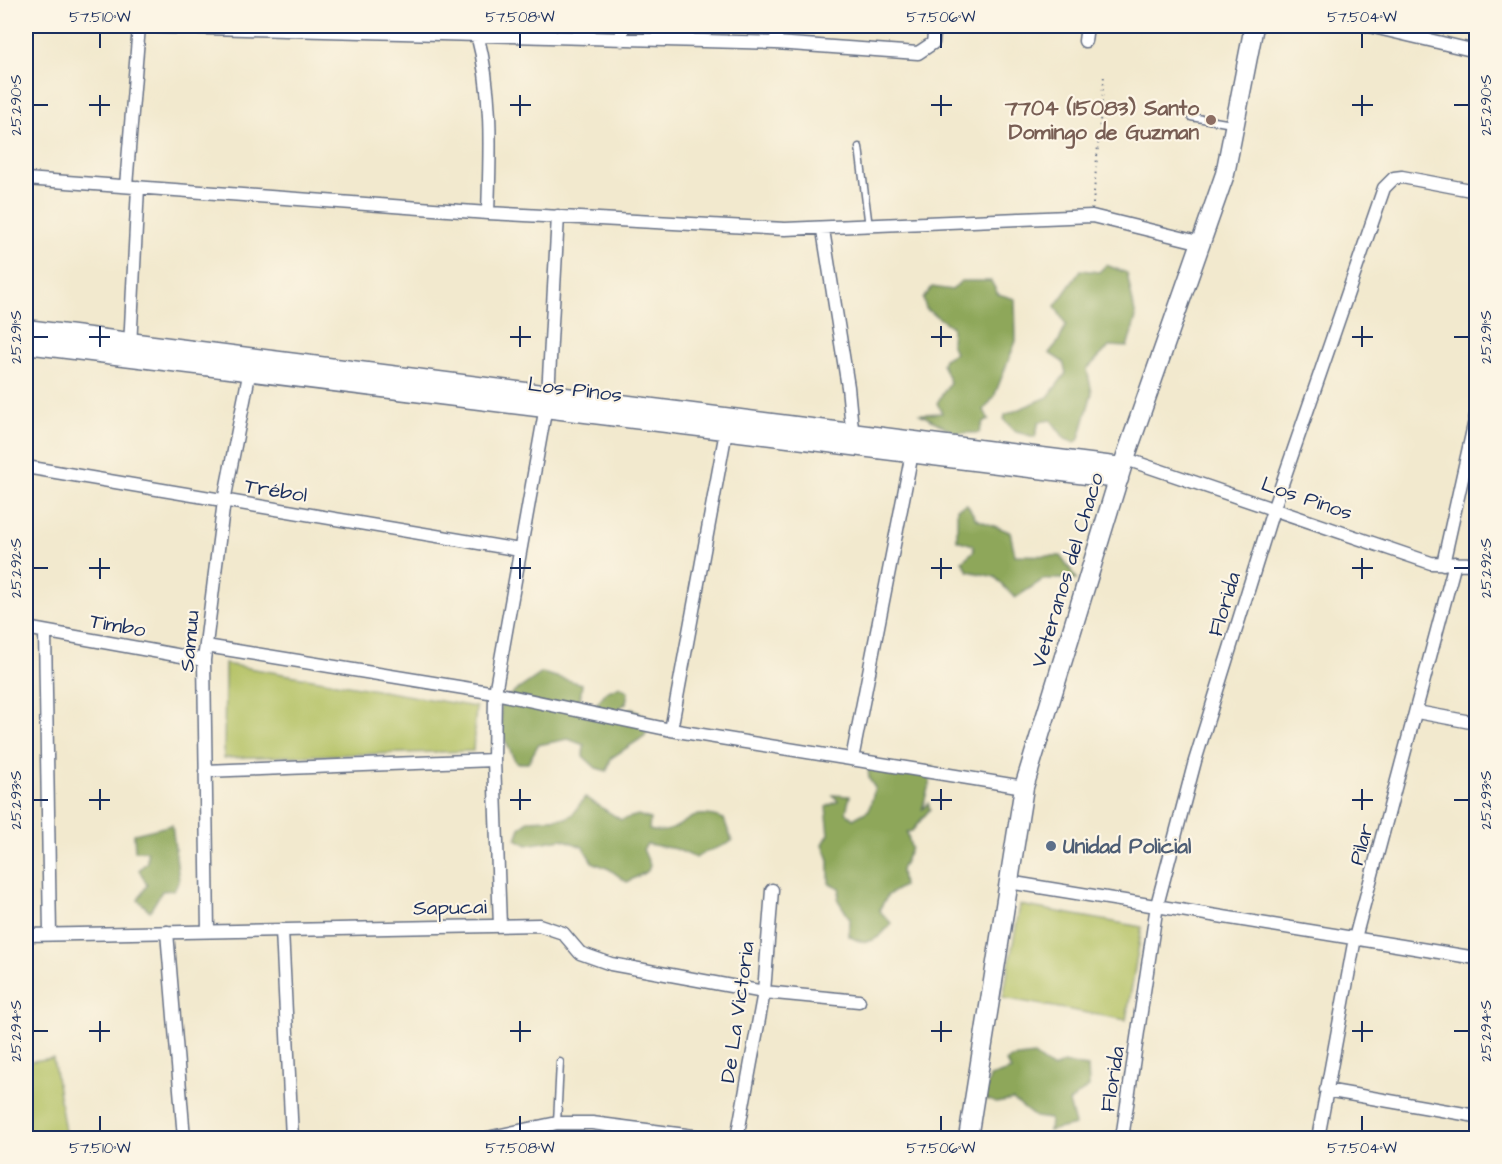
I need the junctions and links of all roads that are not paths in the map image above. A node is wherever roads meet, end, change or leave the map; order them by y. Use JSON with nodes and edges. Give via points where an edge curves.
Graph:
{"nodes":[{"id":1,"x":138,"y":26,"type":"edge"},
{"id":2,"x":622,"y":26,"type":"edge"},
{"id":3,"x":777,"y":26,"type":"edge"},
{"id":4,"x":935,"y":26,"type":"edge"},
{"id":5,"x":1087,"y":26,"type":"edge"},
{"id":6,"x":1254,"y":26,"type":"edge"},
{"id":7,"x":1369,"y":26,"type":"edge"},
{"id":8,"x":299,"y":28,"type":"edge"},
{"id":9,"x":463,"y":29,"type":"edge"},
{"id":10,"x":477,"y":34,"type":"junction"},
{"id":11,"x":622,"y":40,"type":"junction"},
{"id":12,"x":1085,"y":41,"type":"dead end"},
{"id":13,"x":776,"y":43,"type":"junction"},
{"id":14,"x":1476,"y":51,"type":"edge"},
{"id":15,"x":1191,"y":117,"type":"dead end"},
{"id":16,"x":1235,"y":126,"type":"junction"},
{"id":17,"x":859,"y":147,"type":"dead end"},
{"id":18,"x":26,"y":179,"type":"edge"},
{"id":19,"x":132,"y":186,"type":"junction"},
{"id":20,"x":1476,"y":191,"type":"edge"},
{"id":21,"x":488,"y":213,"type":"junction"},
{"id":22,"x":558,"y":216,"type":"junction"},
{"id":23,"x":869,"y":227,"type":"junction"},
{"id":24,"x":823,"y":230,"type":"junction"},
{"id":25,"x":1202,"y":243,"type":"junction"},
{"id":26,"x":26,"y":329,"type":"edge"},
{"id":27,"x":26,"y":344,"type":"edge"},
{"id":28,"x":130,"y":350,"type":"junction"},
{"id":29,"x":251,"y":365,"type":"junction"},
{"id":30,"x":547,"y":402,"type":"junction"},
{"id":31,"x":1476,"y":416,"type":"edge"},
{"id":32,"x":726,"y":431,"type":"junction"},
{"id":33,"x":853,"y":440,"type":"junction"},
{"id":34,"x":913,"y":447,"type":"junction"},
{"id":35,"x":26,"y":467,"type":"edge"},
{"id":36,"x":1122,"y":468,"type":"junction"},
{"id":37,"x":224,"y":501,"type":"junction"},
{"id":38,"x":1273,"y":510,"type":"junction"},
{"id":39,"x":520,"y":550,"type":"junction"},
{"id":40,"x":1449,"y":564,"type":"junction"},
{"id":41,"x":1476,"y":564,"type":"edge"},
{"id":42,"x":26,"y":628,"type":"edge"},
{"id":43,"x":45,"y":632,"type":"junction"},
{"id":44,"x":206,"y":646,"type":"junction"},
{"id":45,"x":204,"y":660,"type":"junction"},
{"id":46,"x":495,"y":693,"type":"junction"},
{"id":47,"x":1417,"y":712,"type":"junction"},
{"id":48,"x":1476,"y":723,"type":"edge"},
{"id":49,"x":671,"y":730,"type":"junction"},
{"id":50,"x":852,"y":759,"type":"junction"},
{"id":51,"x":494,"y":760,"type":"junction"},
{"id":52,"x":205,"y":771,"type":"junction"},
{"id":53,"x":1024,"y":787,"type":"junction"},
{"id":54,"x":1008,"y":882,"type":"junction"},
{"id":55,"x":772,"y":890,"type":"dead end"},
{"id":56,"x":1157,"y":905,"type":"junction"},
{"id":57,"x":500,"y":926,"type":"junction"},
{"id":58,"x":282,"y":930,"type":"junction"},
{"id":59,"x":208,"y":931,"type":"junction"},
{"id":60,"x":167,"y":932,"type":"junction"},
{"id":61,"x":50,"y":934,"type":"junction"},
{"id":62,"x":26,"y":935,"type":"edge"},
{"id":63,"x":1355,"y":938,"type":"junction"},
{"id":64,"x":1476,"y":957,"type":"edge"},
{"id":65,"x":764,"y":992,"type":"junction"},
{"id":66,"x":859,"y":1001,"type":"dead end"},
{"id":67,"x":560,"y":1062,"type":"dead end"},
{"id":68,"x":1326,"y":1090,"type":"junction"},
{"id":69,"x":1476,"y":1116,"type":"edge"},
{"id":70,"x":557,"y":1123,"type":"junction"},
{"id":71,"x":1123,"y":1136,"type":"edge"},
{"id":72,"x":184,"y":1138,"type":"edge"},
{"id":73,"x":292,"y":1138,"type":"edge"},
{"id":74,"x":488,"y":1138,"type":"edge"},
{"id":75,"x":709,"y":1138,"type":"edge"},
{"id":76,"x":737,"y":1138,"type":"edge"},
{"id":77,"x":968,"y":1138,"type":"edge"},
{"id":78,"x":1152,"y":1138,"type":"edge"},
{"id":79,"x":1318,"y":1138,"type":"edge"}],
"edges":[{"from":1,"to":8,"type":"street"},
{"from":1,"to":19,"type":"street"},
{"from":2,"to":11,"type":"street"},
{"from":3,"to":13,"type":"street"},
{"from":4,"to":13,"type":"street","via":[[933,43],[918,52]]},
{"from":5,"to":12,"type":"street"},
{"from":6,"to":16,"type":"street","name":"Veteranos del Chaco"},
{"from":7,"to":14,"type":"street"},
{"from":8,"to":9,"type":"street"},
{"from":9,"to":10,"type":"street"},
{"from":10,"to":11,"type":"street"},
{"from":10,"to":21,"type":"street","via":[[490,105]]},
{"from":11,"to":13,"type":"street"},
{"from":15,"to":16,"type":"lane"},
{"from":16,"to":25,"type":"street","name":"Veteranos del Chaco","via":[[1225,174]]},
{"from":17,"to":23,"type":"lane"},
{"from":18,"to":19,"type":"street"},
{"from":19,"to":21,"type":"street"},
{"from":19,"to":28,"type":"street"},
{"from":20,"to":38,"type":"street","name":"Florida","via":[[1402,177],[1394,178],[1384,188]]},
{"from":21,"to":22,"type":"street"},
{"from":22,"to":24,"type":"street"},
{"from":22,"to":30,"type":"street"},
{"from":23,"to":24,"type":"street"},
{"from":23,"to":25,"type":"street","via":[[1092,216]]},
{"from":24,"to":33,"type":"street"},
{"from":25,"to":36,"type":"street","name":"Veteranos del Chaco"},
{"from":26,"to":28,"type":"street"},
{"from":27,"to":28,"type":"street","name":"Los Pinos"},
{"from":28,"to":29,"type":"street","name":"Los Pinos"},
{"from":29,"to":30,"type":"street","name":"Los Pinos"},
{"from":29,"to":37,"type":"street","name":"Samuu"},
{"from":30,"to":32,"type":"street","name":"Los Pinos"},
{"from":30,"to":33,"type":"street"},
{"from":30,"to":39,"type":"street"},
{"from":31,"to":40,"type":"street","name":"Pilar"},
{"from":32,"to":33,"type":"street","name":"Los Pinos"},
{"from":32,"to":49,"type":"street"},
{"from":33,"to":34,"type":"street","name":"Los Pinos"},
{"from":34,"to":36,"type":"street","name":"Los Pinos"},
{"from":34,"to":50,"type":"street"},
{"from":35,"to":37,"type":"street","name":"Trébol"},
{"from":36,"to":38,"type":"street","name":"Los Pinos"},
{"from":36,"to":53,"type":"street","name":"Veteranos del Chaco"},
{"from":37,"to":39,"type":"street","name":"Trébol"},
{"from":37,"to":44,"type":"street","name":"Samuu"},
{"from":38,"to":40,"type":"street","name":"Los Pinos","via":[[1431,564]]},
{"from":38,"to":56,"type":"street","name":"Florida","via":[[1196,761]]},
{"from":39,"to":46,"type":"street"},
{"from":40,"to":41,"type":"street","name":"Los Pinos"},
{"from":40,"to":47,"type":"street","name":"Pilar"},
{"from":42,"to":43,"type":"street","name":"Timbo"},
{"from":43,"to":45,"type":"street","name":"Timbo"},
{"from":43,"to":61,"type":"street"},
{"from":44,"to":45,"type":"street","name":"Samuu"},
{"from":44,"to":46,"type":"street"},
{"from":45,"to":52,"type":"street","name":"Samuu"},
{"from":46,"to":49,"type":"street"},
{"from":46,"to":51,"type":"street"},
{"from":47,"to":48,"type":"street"},
{"from":47,"to":63,"type":"street","name":"Pilar"},
{"from":49,"to":50,"type":"street"},
{"from":50,"to":53,"type":"street"},
{"from":51,"to":52,"type":"street"},
{"from":51,"to":57,"type":"street"},
{"from":52,"to":59,"type":"street","name":"Samuu"},
{"from":53,"to":54,"type":"street","name":"Veteranos del Chaco"},
{"from":54,"to":56,"type":"street"},
{"from":54,"to":77,"type":"street","name":"Veteranos del Chaco"},
{"from":55,"to":65,"type":"street","name":"De La Victoria"},
{"from":56,"to":63,"type":"street"},
{"from":56,"to":71,"type":"street","name":"Florida"},
{"from":57,"to":58,"type":"street","name":"Sapucai"},
{"from":57,"to":65,"type":"street","name":"Sapucai","via":[[539,925],[555,929],[580,953],[611,964]]},
{"from":58,"to":59,"type":"street","name":"Sapucai"},
{"from":58,"to":73,"type":"street"},
{"from":59,"to":60,"type":"street","name":"Sapucai"},
{"from":60,"to":61,"type":"street","name":"Sapucai"},
{"from":60,"to":72,"type":"street"},
{"from":61,"to":62,"type":"street","name":"Sapucai"},
{"from":63,"to":64,"type":"street"},
{"from":63,"to":68,"type":"street","name":"Pilar"},
{"from":65,"to":66,"type":"street","name":"Sapucai"},
{"from":65,"to":76,"type":"street","name":"De La Victoria"},
{"from":67,"to":70,"type":"lane"},
{"from":68,"to":69,"type":"street"},
{"from":68,"to":79,"type":"street","name":"Pilar"},
{"from":70,"to":74,"type":"street"},
{"from":70,"to":75,"type":"street","via":[[592,1123]]},
{"from":71,"to":78,"type":"lane"}]}
